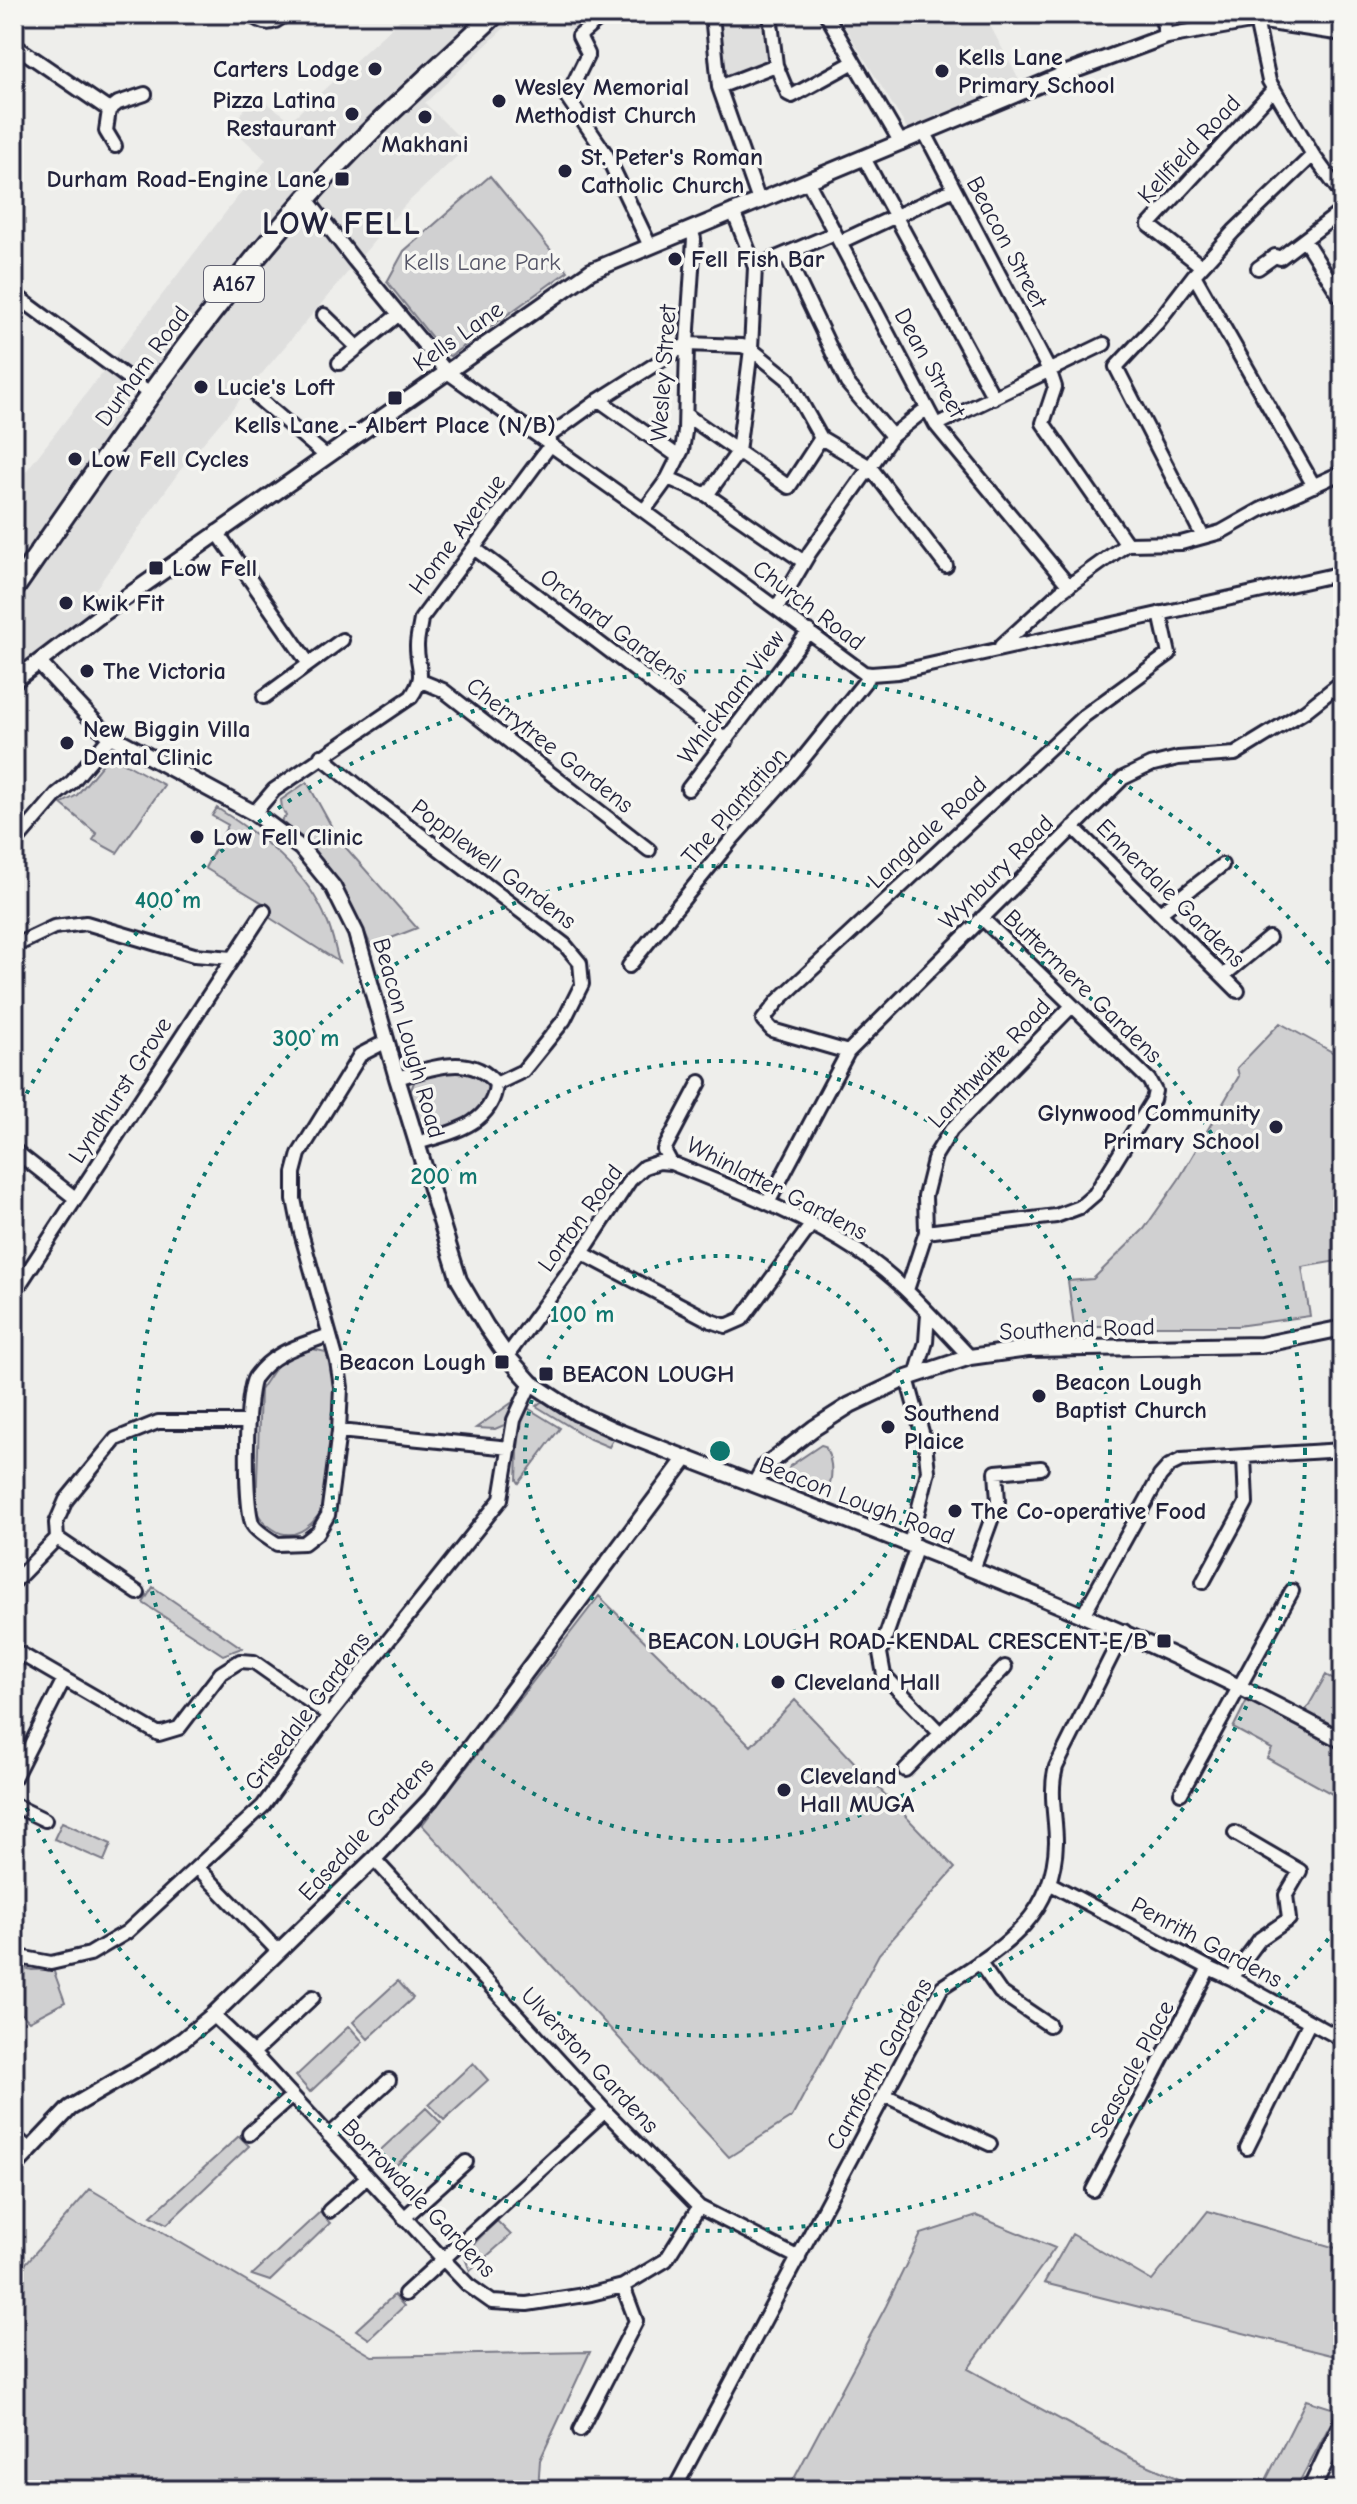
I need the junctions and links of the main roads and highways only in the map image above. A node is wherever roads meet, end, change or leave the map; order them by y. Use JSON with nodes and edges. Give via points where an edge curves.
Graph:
{"nodes":[{"id":1,"x":485,"y":17,"type":"edge"},
{"id":2,"x":14,"y":589,"type":"edge"},
{"id":3,"x":1343,"y":2422,"type":"edge"},
{"id":4,"x":1311,"y":2490,"type":"edge"}],
"edges":[{"from":1,"to":2,"type":"main road","name":"Durham Road","number":"A167","via":[[306,198],[212,312]]},
{"from":3,"to":4,"type":"main road"}]}
